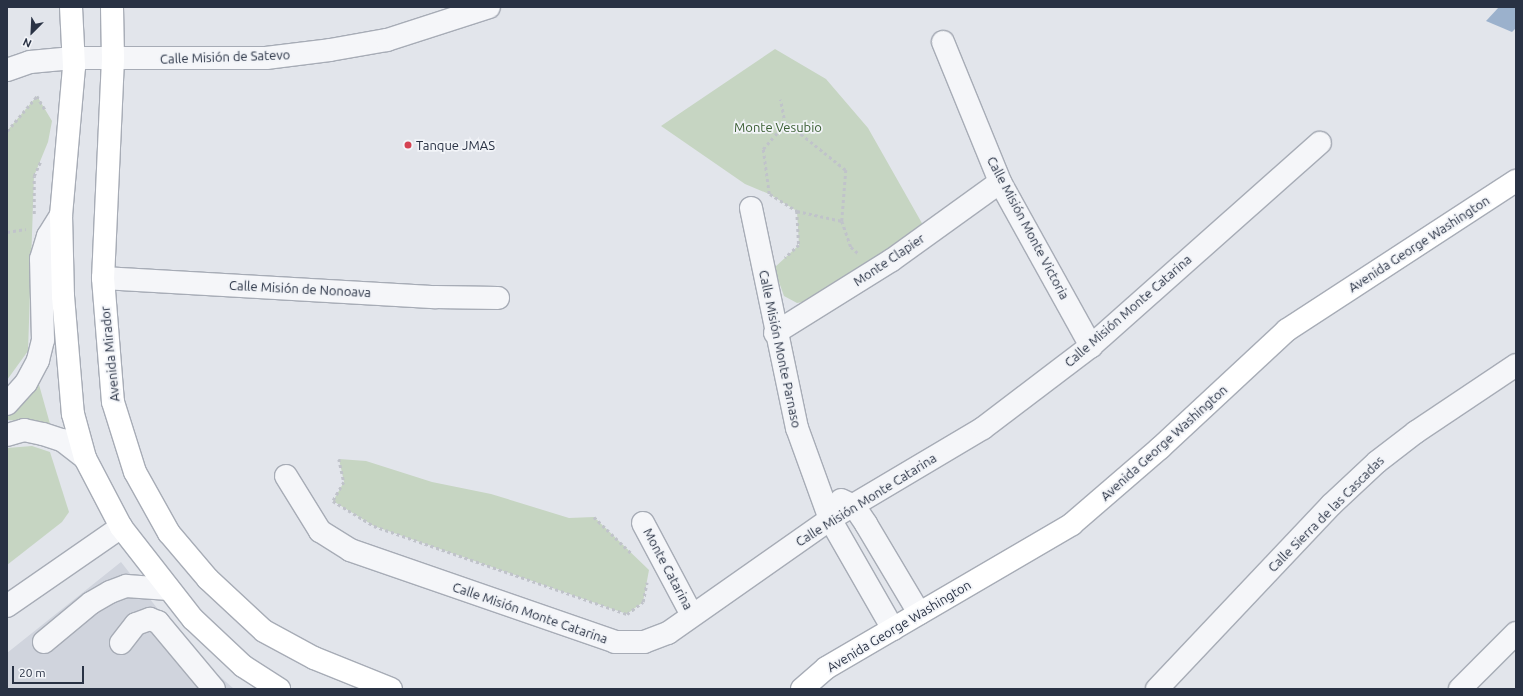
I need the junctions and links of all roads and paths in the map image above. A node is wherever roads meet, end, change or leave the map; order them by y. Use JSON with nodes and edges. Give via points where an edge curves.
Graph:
{"nodes":[{"id":1,"x":71,"y":7,"type":"edge"},
{"id":2,"x":112,"y":7,"type":"edge"},
{"id":3,"x":489,"y":7,"type":"edge"},
{"id":4,"x":943,"y":42,"type":"dead end"},
{"id":5,"x":74,"y":58,"type":"junction"},
{"id":6,"x":112,"y":59,"type":"junction"},
{"id":7,"x":7,"y":70,"type":"edge"},
{"id":8,"x":780,"y":99,"type":"dead end"},
{"id":9,"x":785,"y":124,"type":"junction"},
{"id":10,"x":1320,"y":143,"type":"dead end"},
{"id":11,"x":1516,"y":181,"type":"edge"},
{"id":12,"x":1000,"y":182,"type":"junction"},
{"id":13,"x":769,"y":194,"type":"junction"},
{"id":14,"x":757,"y":200,"type":"joint"},
{"id":15,"x":797,"y":211,"type":"junction"},
{"id":16,"x":61,"y":215,"type":"junction"},
{"id":17,"x":842,"y":221,"type":"junction"},
{"id":18,"x":34,"y":227,"type":"dead end"},
{"id":19,"x":7,"y":232,"type":"edge"},
{"id":20,"x":779,"y":263,"type":"dead end"},
{"id":21,"x":876,"y":270,"type":"junction"},
{"id":22,"x":103,"y":278,"type":"junction"},
{"id":23,"x":498,"y":298,"type":"dead end"},
{"id":24,"x":775,"y":333,"type":"junction"},
{"id":25,"x":1091,"y":346,"type":"junction"},
{"id":26,"x":1516,"y":365,"type":"edge"},
{"id":27,"x":7,"y":404,"type":"edge"},
{"id":28,"x":7,"y":435,"type":"edge"},
{"id":29,"x":85,"y":458,"type":"junction"},
{"id":30,"x":339,"y":459,"type":"dead end"},
{"id":31,"x":286,"y":476,"type":"dead end"},
{"id":32,"x":819,"y":488,"type":"junction"},
{"id":33,"x":854,"y":506,"type":"junction"},
{"id":34,"x":594,"y":517,"type":"dead end"},
{"id":35,"x":830,"y":519,"type":"junction"},
{"id":36,"x":643,"y":523,"type":"dead end"},
{"id":37,"x":121,"y":527,"type":"junction"},
{"id":38,"x":633,"y":554,"type":"dead end"},
{"id":39,"x":648,"y":577,"type":"dead end"},
{"id":40,"x":169,"y":589,"type":"junction"},
{"id":41,"x":7,"y":606,"type":"edge"},
{"id":42,"x":919,"y":614,"type":"junction"},
{"id":43,"x":692,"y":615,"type":"junction"},
{"id":44,"x":893,"y":629,"type":"junction"},
{"id":45,"x":1516,"y":633,"type":"edge"},
{"id":46,"x":44,"y":642,"type":"dead end"},
{"id":47,"x":122,"y":643,"type":"dead end"},
{"id":48,"x":214,"y":689,"type":"edge"},
{"id":49,"x":279,"y":689,"type":"edge"},
{"id":50,"x":391,"y":689,"type":"edge"},
{"id":51,"x":802,"y":689,"type":"edge"},
{"id":52,"x":1157,"y":689,"type":"edge"},
{"id":53,"x":1460,"y":689,"type":"edge"}],
"edges":[{"from":1,"to":5,"type":"main road"},
{"from":2,"to":6,"type":"main road","name":"Avenida Mirador"},
{"from":3,"to":6,"type":"street","name":"Calle Misión de Satevo","via":[[387,40],[330,50],[266,58]]},
{"from":4,"to":12,"type":"street","name":"Calle Misión Monte Victoria"},
{"from":5,"to":6,"type":"street","name":"Calle Misión de Satevo"},
{"from":5,"to":7,"type":"street","name":"Calle Misión de Satevo","via":[[30,62]]},
{"from":5,"to":16,"type":"main road"},
{"from":6,"to":22,"type":"main road","name":"Avenida Mirador"},
{"from":8,"to":9,"type":"path"},
{"from":9,"to":13,"type":"path","via":[[763,149]]},
{"from":9,"to":17,"type":"path","via":[[846,170]]},
{"from":10,"to":25,"type":"street","name":"Calle Misión Monte Catarina"},
{"from":11,"to":42,"type":"main road","name":"Avenida George Washington","via":[[1287,330],[1160,448],[1072,524]]},
{"from":12,"to":21,"type":"street","name":"Monte Clapier"},
{"from":12,"to":25,"type":"street","name":"Calle Misión Monte Victoria"},
{"from":13,"to":14,"type":"path"},
{"from":13,"to":15,"type":"path"},
{"from":14,"to":24,"type":"street","name":"Calle Misión Monte Parnaso"},
{"from":15,"to":17,"type":"path"},
{"from":15,"to":20,"type":"path","via":[[799,245]]},
{"from":16,"to":27,"type":"street","via":[[48,236],[41,259],[43,340],[38,360],[26,383]]},
{"from":16,"to":29,"type":"main road","via":[[65,351],[73,414]]},
{"from":17,"to":21,"type":"path","via":[[851,247]]},
{"from":18,"to":19,"type":"path"},
{"from":21,"to":24,"type":"street","name":"Monte Clapier"},
{"from":22,"to":23,"type":"street","name":"Calle Misión de Nonoava","via":[[435,297]]},
{"from":22,"to":50,"type":"main road","name":"Avenida Mirador","via":[[113,402],[135,472],[169,533],[208,578],[264,631],[314,658]]},
{"from":24,"to":32,"type":"street","name":"Calle Misión Monte Parnaso","via":[[797,428]]},
{"from":25,"to":33,"type":"street","name":"Calle Misión Monte Catarina","via":[[983,428]]},
{"from":26,"to":52,"type":"street","name":"Calle Sierra de las Cascadas","via":[[1422,427],[1377,462],[1331,505]]},
{"from":28,"to":29,"type":"street","via":[[24,430],[43,434],[62,440]]},
{"from":29,"to":37,"type":"main road"},
{"from":30,"to":39,"type":"path","via":[[344,482],[333,502],[374,526],[627,614],[643,602]]},
{"from":31,"to":43,"type":"street","name":"Calle Misión Monte Catarina","via":[[320,531],[340,545],[615,642],[644,642],[668,633]]},
{"from":32,"to":33,"type":"street"},
{"from":32,"to":35,"type":"street","name":"Calle Misión Monte Parnaso"},
{"from":33,"to":35,"type":"street","name":"Calle Misión Monte Catarina"},
{"from":33,"to":42,"type":"street"},
{"from":34,"to":38,"type":"path"},
{"from":35,"to":43,"type":"street","name":"Calle Misión Monte Catarina"},
{"from":35,"to":44,"type":"street","name":"Calle Misión Monte Parnaso"},
{"from":36,"to":43,"type":"street","name":"Monte Catarina"},
{"from":37,"to":40,"type":"main road"},
{"from":37,"to":41,"type":"street"},
{"from":40,"to":46,"type":"street","via":[[126,586],[110,592],[91,603]]},
{"from":40,"to":49,"type":"main road","via":[[193,619],[243,666]]},
{"from":42,"to":44,"type":"main road","name":"Avenida George Washington"},
{"from":44,"to":51,"type":"main road","name":"Avenida George Washington","via":[[826,668]]},
{"from":45,"to":53,"type":"street"},
{"from":47,"to":48,"type":"street","via":[[136,624],[150,619],[158,622]]}]}
